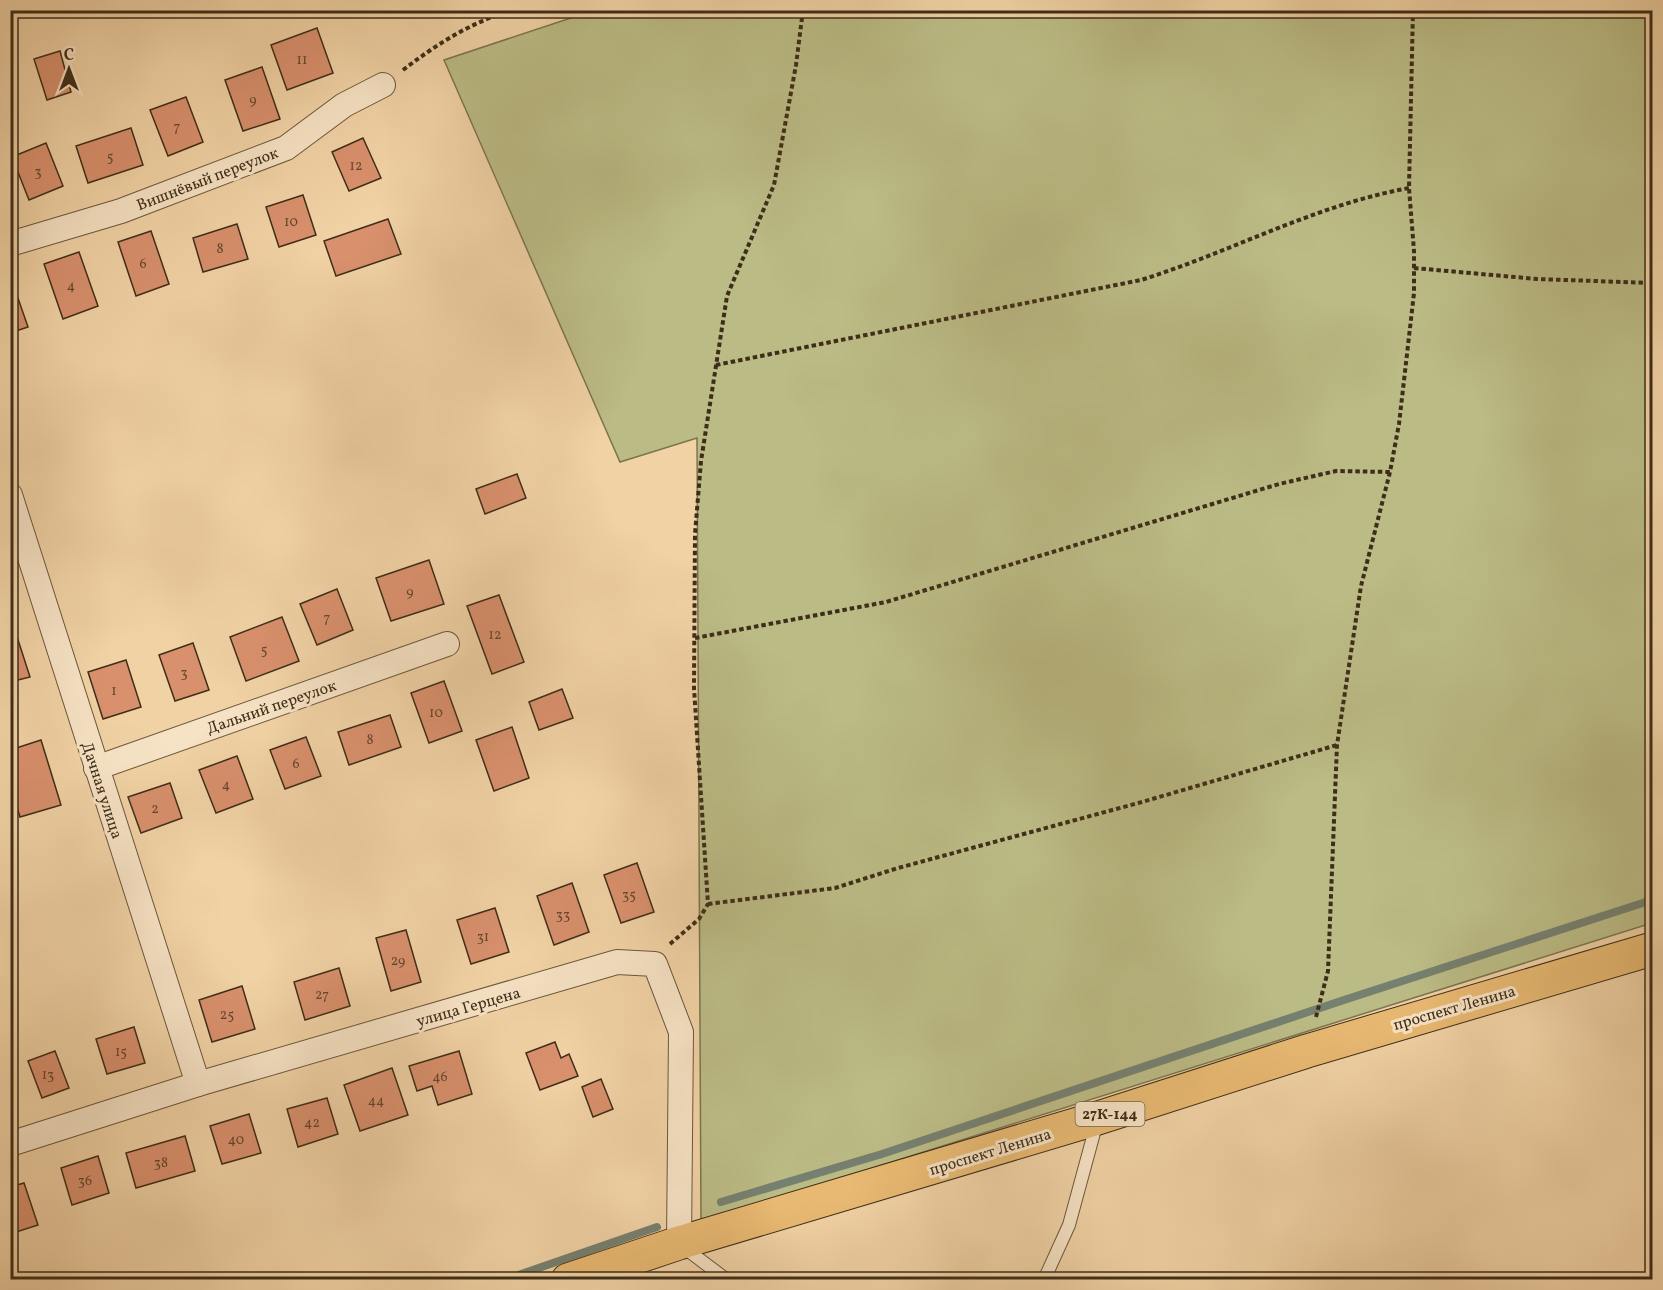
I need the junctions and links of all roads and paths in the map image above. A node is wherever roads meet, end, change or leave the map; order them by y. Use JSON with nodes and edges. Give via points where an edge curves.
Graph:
{"nodes":[{"id":1,"x":513,"y":10,"type":"edge"},
{"id":2,"x":803,"y":10,"type":"edge"},
{"id":3,"x":1413,"y":10,"type":"edge"},
{"id":4,"x":383,"y":85,"type":"joint"},
{"id":5,"x":1409,"y":188,"type":"junction"},
{"id":6,"x":10,"y":244,"type":"edge"},
{"id":7,"x":1414,"y":268,"type":"junction"},
{"id":8,"x":1653,"y":283,"type":"edge"},
{"id":9,"x":716,"y":364,"type":"junction"},
{"id":10,"x":1390,"y":472,"type":"junction"},
{"id":11,"x":10,"y":495,"type":"edge"},
{"id":12,"x":694,"y":638,"type":"junction"},
{"id":13,"x":447,"y":644,"type":"dead end"},
{"id":14,"x":1337,"y":745,"type":"junction"},
{"id":15,"x":96,"y":768,"type":"junction"},
{"id":16,"x":708,"y":904,"type":"junction"},
{"id":17,"x":1653,"y":949,"type":"edge"},
{"id":18,"x":655,"y":964,"type":"junction"},
{"id":19,"x":1307,"y":1051,"type":"junction"},
{"id":20,"x":198,"y":1084,"type":"junction"},
{"id":21,"x":1098,"y":1118,"type":"junction"},
{"id":22,"x":10,"y":1144,"type":"edge"},
{"id":23,"x":679,"y":1243,"type":"junction"},
{"id":24,"x":581,"y":1278,"type":"edge"},
{"id":25,"x":727,"y":1280,"type":"edge"},
{"id":26,"x":1044,"y":1280,"type":"edge"}],
"edges":[{"from":1,"to":4,"type":"path","via":[[442,40]]},
{"from":2,"to":9,"type":"path","via":[[774,185],[727,296]]},
{"from":3,"to":5,"type":"path"},
{"from":4,"to":6,"type":"street","name":"Вишнёвый переулок","via":[[344,105],[286,148],[121,211]]},
{"from":5,"to":7,"type":"path"},
{"from":5,"to":9,"type":"path","via":[[1373,195],[1298,220],[1199,262],[1141,280]]},
{"from":7,"to":8,"type":"path","via":[[1537,279]]},
{"from":7,"to":10,"type":"path","via":[[1413,304]]},
{"from":9,"to":12,"type":"path","via":[[697,513]]},
{"from":10,"to":12,"type":"path","via":[[1336,471],[1279,484],[886,602]]},
{"from":10,"to":14,"type":"path","via":[[1361,586]]},
{"from":11,"to":15,"type":"street","name":"Дачная улица"},
{"from":12,"to":16,"type":"path"},
{"from":13,"to":15,"type":"street","name":"Дальний переулок"},
{"from":14,"to":16,"type":"path","via":[[835,888]]},
{"from":14,"to":19,"type":"path","via":[[1328,971]]},
{"from":15,"to":20,"type":"street","name":"Дачная улица"},
{"from":16,"to":18,"type":"path","via":[[699,919],[680,932]]},
{"from":17,"to":19,"type":"main road","name":"проспект Ленина","number":"27К-144"},
{"from":18,"to":20,"type":"street","name":"улица Герцена","via":[[617,962]]},
{"from":18,"to":23,"type":"street","via":[[681,1032]]},
{"from":19,"to":21,"type":"main road","name":"проспект Ленина","number":"27К-144"},
{"from":20,"to":22,"type":"street","name":"улица Герцена"},
{"from":21,"to":23,"type":"main road","name":"проспект Ленина","number":"27К-144"},
{"from":21,"to":26,"type":"lane","via":[[1069,1225]]},
{"from":23,"to":24,"type":"main road","name":"проспект Ленина","number":"27К-144"},
{"from":23,"to":25,"type":"lane"}]}
